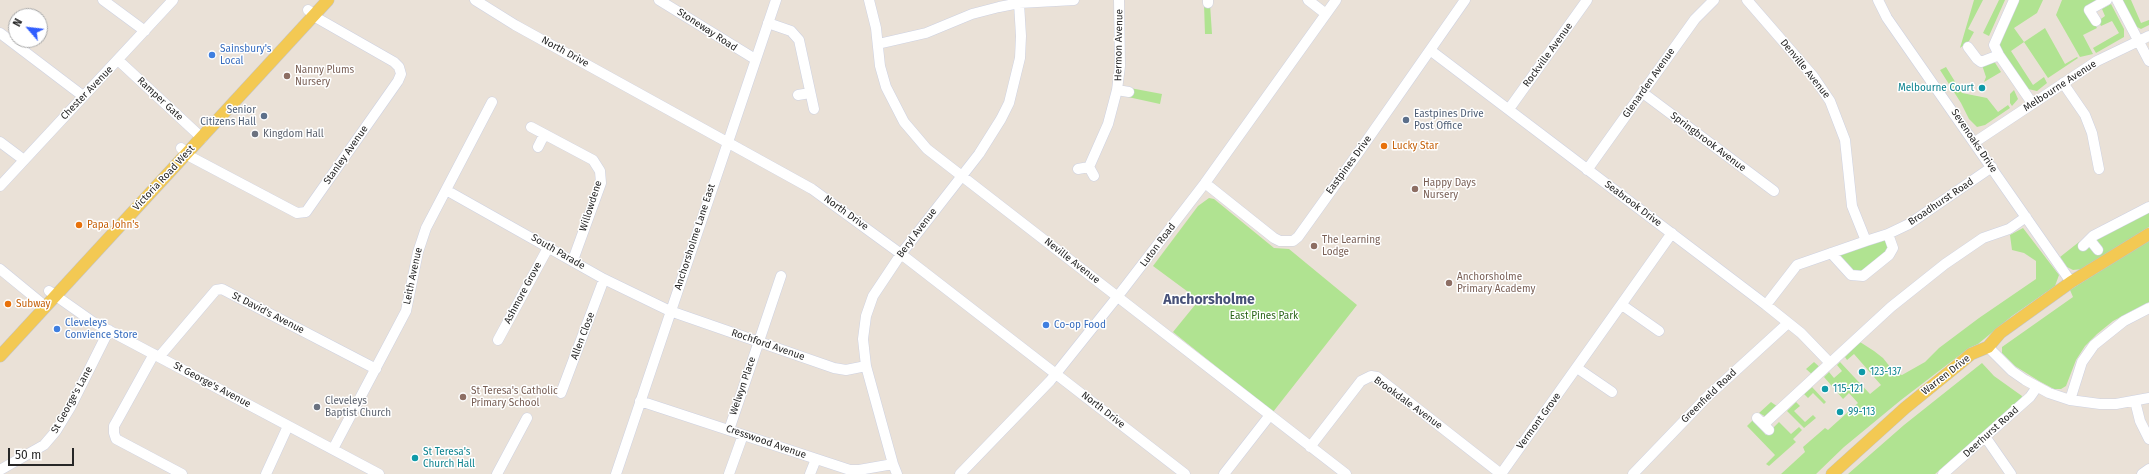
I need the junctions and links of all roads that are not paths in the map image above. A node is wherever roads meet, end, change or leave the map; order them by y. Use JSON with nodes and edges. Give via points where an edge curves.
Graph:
{"nodes":[{"id":1,"x":103,"y":0,"type":"edge"},
{"id":2,"x":173,"y":0,"type":"edge"},
{"id":3,"x":317,"y":0,"type":"edge"},
{"id":4,"x":328,"y":0,"type":"edge"},
{"id":5,"x":474,"y":0,"type":"edge"},
{"id":6,"x":659,"y":0,"type":"edge"},
{"id":7,"x":776,"y":0,"type":"edge"},
{"id":8,"x":870,"y":0,"type":"edge"},
{"id":9,"x":1074,"y":0,"type":"edge"},
{"id":10,"x":1119,"y":0,"type":"edge"},
{"id":11,"x":1308,"y":0,"type":"edge"},
{"id":12,"x":1336,"y":0,"type":"edge"},
{"id":13,"x":1465,"y":0,"type":"edge"},
{"id":14,"x":1587,"y":0,"type":"edge"},
{"id":15,"x":1714,"y":0,"type":"edge"},
{"id":16,"x":1747,"y":0,"type":"edge"},
{"id":17,"x":1878,"y":0,"type":"edge"},
{"id":18,"x":2014,"y":0,"type":"edge"},
{"id":19,"x":2107,"y":0,"type":"edge"},
{"id":20,"x":2116,"y":0,"type":"edge"},
{"id":21,"x":1019,"y":3,"type":"junction"},
{"id":22,"x":311,"y":13,"type":"junction"},
{"id":23,"x":1326,"y":14,"type":"junction"},
{"id":24,"x":2096,"y":21,"type":"dead end"},
{"id":25,"x":768,"y":23,"type":"junction"},
{"id":26,"x":145,"y":31,"type":"junction"},
{"id":27,"x":0,"y":33,"type":"edge"},
{"id":28,"x":2149,"y":36,"type":"edge"},
{"id":29,"x":1977,"y":41,"type":"dead end"},
{"id":30,"x":2138,"y":41,"type":"junction"},
{"id":31,"x":878,"y":44,"type":"junction"},
{"id":32,"x":1430,"y":50,"type":"junction"},
{"id":33,"x":1998,"y":54,"type":"junction"},
{"id":34,"x":118,"y":60,"type":"junction"},
{"id":35,"x":755,"y":60,"type":"junction"},
{"id":36,"x":2149,"y":61,"type":"edge"},
{"id":37,"x":2063,"y":83,"type":"junction"},
{"id":38,"x":1117,"y":90,"type":"junction"},
{"id":39,"x":1129,"y":92,"type":"dead end"},
{"id":40,"x":810,"y":93,"type":"junction"},
{"id":41,"x":1643,"y":93,"type":"junction"},
{"id":42,"x":798,"y":95,"type":"dead end"},
{"id":43,"x":84,"y":96,"type":"junction"},
{"id":44,"x":492,"y":102,"type":"dead end"},
{"id":45,"x":2032,"y":103,"type":"junction"},
{"id":46,"x":814,"y":108,"type":"dead end"},
{"id":47,"x":1509,"y":109,"type":"junction"},
{"id":48,"x":531,"y":127,"type":"dead end"},
{"id":49,"x":199,"y":135,"type":"junction"},
{"id":50,"x":544,"y":135,"type":"junction"},
{"id":51,"x":727,"y":141,"type":"junction"},
{"id":52,"x":0,"y":142,"type":"edge"},
{"id":53,"x":1975,"y":142,"type":"junction"},
{"id":54,"x":538,"y":147,"type":"dead end"},
{"id":55,"x":184,"y":151,"type":"junction"},
{"id":56,"x":24,"y":160,"type":"junction"},
{"id":57,"x":1089,"y":166,"type":"junction"},
{"id":58,"x":1992,"y":167,"type":"junction"},
{"id":59,"x":1078,"y":169,"type":"dead end"},
{"id":60,"x":2099,"y":169,"type":"dead end"},
{"id":61,"x":1587,"y":170,"type":"junction"},
{"id":62,"x":962,"y":175,"type":"junction"},
{"id":63,"x":1094,"y":176,"type":"dead end"},
{"id":64,"x":1205,"y":183,"type":"junction"},
{"id":65,"x":0,"y":186,"type":"edge"},
{"id":66,"x":446,"y":190,"type":"junction"},
{"id":67,"x":1774,"y":191,"type":"dead end"},
{"id":68,"x":2149,"y":207,"type":"edge"},
{"id":69,"x":2026,"y":217,"type":"junction"},
{"id":70,"x":1672,"y":233,"type":"junction"},
{"id":71,"x":1888,"y":234,"type":"junction"},
{"id":72,"x":2149,"y":234,"type":"edge"},
{"id":73,"x":1866,"y":240,"type":"junction"},
{"id":74,"x":548,"y":246,"type":"junction"},
{"id":75,"x":2098,"y":250,"type":"dead end"},
{"id":76,"x":1831,"y":253,"type":"junction"},
{"id":77,"x":901,"y":254,"type":"junction"},
{"id":78,"x":573,"y":260,"type":"junction"},
{"id":79,"x":0,"y":269,"type":"edge"},
{"id":80,"x":781,"y":276,"type":"dead end"},
{"id":81,"x":604,"y":279,"type":"junction"},
{"id":82,"x":2071,"y":282,"type":"junction"},
{"id":83,"x":52,"y":293,"type":"junction"},
{"id":84,"x":1118,"y":296,"type":"junction"},
{"id":85,"x":42,"y":304,"type":"junction"},
{"id":86,"x":1622,"y":305,"type":"junction"},
{"id":87,"x":1766,"y":305,"type":"junction"},
{"id":88,"x":2149,"y":308,"type":"edge"},
{"id":89,"x":670,"y":311,"type":"junction"},
{"id":90,"x":1788,"y":323,"type":"junction"},
{"id":91,"x":109,"y":330,"type":"junction"},
{"id":92,"x":1659,"y":331,"type":"dead end"},
{"id":93,"x":498,"y":340,"type":"dead end"},
{"id":94,"x":758,"y":342,"type":"junction"},
{"id":95,"x":0,"y":344,"type":"edge"},
{"id":96,"x":1988,"y":348,"type":"junction"},
{"id":97,"x":156,"y":355,"type":"junction"},
{"id":98,"x":0,"y":356,"type":"edge"},
{"id":99,"x":1830,"y":363,"type":"junction"},
{"id":100,"x":866,"y":366,"type":"junction"},
{"id":101,"x":1577,"y":368,"type":"junction"},
{"id":102,"x":376,"y":369,"type":"junction"},
{"id":103,"x":1056,"y":374,"type":"junction"},
{"id":104,"x":2037,"y":387,"type":"junction"},
{"id":105,"x":1612,"y":392,"type":"dead end"},
{"id":106,"x":561,"y":393,"type":"dead end"},
{"id":107,"x":2149,"y":398,"type":"edge"},
{"id":108,"x":2070,"y":400,"type":"junction"},
{"id":109,"x":640,"y":401,"type":"junction"},
{"id":110,"x":2135,"y":401,"type":"junction"},
{"id":111,"x":1270,"y":415,"type":"junction"},
{"id":112,"x":527,"y":418,"type":"dead end"},
{"id":113,"x":1763,"y":424,"type":"dead end"},
{"id":114,"x":288,"y":426,"type":"junction"},
{"id":115,"x":729,"y":430,"type":"junction"},
{"id":116,"x":743,"y":435,"type":"junction"},
{"id":117,"x":1986,"y":438,"type":"junction"},
{"id":118,"x":2149,"y":440,"type":"edge"},
{"id":119,"x":1310,"y":447,"type":"junction"},
{"id":120,"x":333,"y":449,"type":"junction"},
{"id":121,"x":816,"y":459,"type":"junction"},
{"id":122,"x":893,"y":464,"type":"junction"},
{"id":123,"x":2149,"y":469,"type":"edge"},
{"id":124,"x":0,"y":470,"type":"edge"},
{"id":125,"x":182,"y":474,"type":"edge"},
{"id":126,"x":266,"y":474,"type":"edge"},
{"id":127,"x":379,"y":474,"type":"edge"},
{"id":128,"x":497,"y":474,"type":"edge"},
{"id":129,"x":616,"y":474,"type":"edge"},
{"id":130,"x":729,"y":474,"type":"edge"},
{"id":131,"x":810,"y":474,"type":"edge"},
{"id":132,"x":897,"y":474,"type":"edge"},
{"id":133,"x":960,"y":474,"type":"edge"},
{"id":134,"x":1186,"y":474,"type":"edge"},
{"id":135,"x":1224,"y":474,"type":"edge"},
{"id":136,"x":1346,"y":474,"type":"edge"},
{"id":137,"x":1501,"y":474,"type":"edge"},
{"id":138,"x":1633,"y":474,"type":"edge"},
{"id":139,"x":1832,"y":474,"type":"edge"},
{"id":140,"x":1943,"y":474,"type":"edge"},
{"id":141,"x":2010,"y":474,"type":"edge"},
{"id":142,"x":2142,"y":474,"type":"edge"}],
"edges":[{"from":1,"to":26,"type":"street"},
{"from":2,"to":26,"type":"street","name":"Chester Avenue"},
{"from":3,"to":22,"type":"main road","name":"Victoria Road West"},
{"from":4,"to":22,"type":"main road","name":"Victoria Road West"},
{"from":5,"to":51,"type":"street","name":"North Drive"},
{"from":6,"to":35,"type":"street","name":"Stoneway Road"},
{"from":7,"to":25,"type":"street","name":"Anchorsholme Lane East"},
{"from":8,"to":31,"type":"street","name":"Neville Avenue"},
{"from":9,"to":21,"type":"street"},
{"from":10,"to":38,"type":"street","name":"Hermon Avenue","via":[[1120,66]]},
{"from":11,"to":23,"type":"street"},
{"from":12,"to":23,"type":"street","name":"Luton Road"},
{"from":13,"to":32,"type":"street","name":"Eastpines Drive"},
{"from":14,"to":47,"type":"street","name":"Rockville Avenue"},
{"from":15,"to":41,"type":"street","name":"Glenarden Avenue","via":[[1700,12]]},
{"from":16,"to":73,"type":"street","name":"Denville Avenue","via":[[1813,76],[1830,101],[1845,140],[1852,206]]},
{"from":17,"to":53,"type":"street","name":"Sevenoaks Drive"},
{"from":18,"to":33,"type":"street","via":[[1994,43]]},
{"from":19,"to":24,"type":"street","via":[[2089,10]]},
{"from":20,"to":30,"type":"street"},
{"from":21,"to":31,"type":"street","via":[[972,14],[926,33]]},
{"from":21,"to":62,"type":"street","name":"Beryl Avenue","via":[[1022,36],[1020,58],[1009,103],[995,131]]},
{"from":22,"to":49,"type":"main road","name":"Victoria Road West"},
{"from":22,"to":55,"type":"street","name":"Stanley Avenue","via":[[394,62],[401,74],[306,212],[297,213]]},
{"from":23,"to":64,"type":"street","name":"Luton Road"},
{"from":25,"to":35,"type":"street","name":"Anchorsholme Lane East"},
{"from":25,"to":40,"type":"street","via":[[787,28],[799,40]]},
{"from":26,"to":34,"type":"street","name":"Chester Avenue"},
{"from":27,"to":43,"type":"street"},
{"from":28,"to":30,"type":"street","name":"Melbourne Avenue"},
{"from":29,"to":33,"type":"street","via":[[1966,49],[1977,59],[1982,62]]},
{"from":30,"to":36,"type":"street"},
{"from":30,"to":37,"type":"street","name":"Melbourne Avenue","via":[[2097,61]]},
{"from":31,"to":62,"type":"street","name":"Neville Avenue","via":[[880,66],[886,87],[904,122],[927,149]]},
{"from":32,"to":47,"type":"street","name":"Seabrook Drive"},
{"from":32,"to":64,"type":"street","name":"Eastpines Drive","via":[[1293,241],[1280,241],[1274,238]]},
{"from":33,"to":45,"type":"street"},
{"from":34,"to":43,"type":"street","name":"Chester Avenue"},
{"from":34,"to":49,"type":"street","name":"Ramper Gate"},
{"from":35,"to":51,"type":"street","name":"Anchorsholme Lane East"},
{"from":37,"to":45,"type":"street","name":"Melbourne Avenue"},
{"from":37,"to":60,"type":"street","via":[[2085,115],[2092,133]]},
{"from":38,"to":39,"type":"street","name":"Hermon Avenue"},
{"from":38,"to":57,"type":"street","name":"Hermon Avenue","via":[[1108,124]]},
{"from":40,"to":42,"type":"street"},
{"from":40,"to":46,"type":"street"},
{"from":41,"to":61,"type":"street","name":"Glenarden Avenue"},
{"from":41,"to":67,"type":"street","name":"Springbrook Avenue"},
{"from":43,"to":56,"type":"street","name":"Chester Avenue"},
{"from":44,"to":66,"type":"street","name":"Leith Avenue"},
{"from":45,"to":53,"type":"street","name":"Melbourne Avenue"},
{"from":47,"to":61,"type":"street","name":"Seabrook Drive"},
{"from":48,"to":50,"type":"street","name":"Willowdene"},
{"from":49,"to":55,"type":"main road","name":"Victoria Road West"},
{"from":50,"to":54,"type":"street"},
{"from":50,"to":78,"type":"street","name":"Willowdene","via":[[593,160],[600,171],[601,182]]},
{"from":51,"to":77,"type":"street","name":"North Drive","via":[[812,189]]},
{"from":51,"to":89,"type":"street","name":"Anchorsholme Lane East"},
{"from":52,"to":56,"type":"street"},
{"from":53,"to":58,"type":"street","name":"Sevenoaks Drive"},
{"from":55,"to":83,"type":"main road","name":"Victoria Road West"},
{"from":56,"to":65,"type":"street","name":"Chester Avenue"},
{"from":57,"to":59,"type":"street"},
{"from":57,"to":63,"type":"street"},
{"from":58,"to":69,"type":"street","name":"Sevenoaks Drive"},
{"from":58,"to":71,"type":"street","name":"Broadhurst Road","via":[[1910,224]]},
{"from":61,"to":70,"type":"street","name":"Seabrook Drive"},
{"from":62,"to":77,"type":"street","name":"Beryl Avenue"},
{"from":62,"to":84,"type":"street","name":"Neville Avenue"},
{"from":64,"to":84,"type":"street","name":"Luton Road"},
{"from":66,"to":74,"type":"street","name":"South Parade"},
{"from":66,"to":102,"type":"street","name":"Leith Avenue","via":[[420,245],[406,311]]},
{"from":68,"to":75,"type":"street","via":[[2093,236],[2086,243]]},
{"from":69,"to":82,"type":"street","name":"Sevenoaks Drive"},
{"from":69,"to":99,"type":"street","via":[[2009,229],[1983,238],[1945,264],[1891,307]]},
{"from":70,"to":86,"type":"street","name":"Vermont Grove"},
{"from":70,"to":87,"type":"street","name":"Seabrook Drive"},
{"from":71,"to":73,"type":"street","name":"Broadhurst Road"},
{"from":71,"to":76,"type":"street","via":[[1892,248],[1888,255],[1863,276],[1851,274]]},
{"from":72,"to":82,"type":"main road","name":"Warren Drive"},
{"from":73,"to":76,"type":"street","name":"Broadhurst Road"},
{"from":74,"to":78,"type":"street","name":"South Parade"},
{"from":74,"to":93,"type":"street","name":"Ashmore Grove"},
{"from":76,"to":87,"type":"street","name":"Broadhurst Road","via":[[1797,265]]},
{"from":77,"to":100,"type":"street","name":"Beryl Avenue","via":[[873,296],[866,316],[863,339]]},
{"from":77,"to":103,"type":"street","name":"North Drive"},
{"from":78,"to":81,"type":"street","name":"South Parade"},
{"from":79,"to":85,"type":"street"},
{"from":80,"to":94,"type":"street","name":"Welwyn Place"},
{"from":81,"to":89,"type":"street","name":"South Parade"},
{"from":81,"to":106,"type":"street","name":"Allen Close"},
{"from":82,"to":96,"type":"main road","name":"Warren Drive","via":[[2000,333]]},
{"from":83,"to":85,"type":"main road","name":"Victoria Road West"},
{"from":83,"to":91,"type":"street","name":"St George's Avenue","via":[[93,322]]},
{"from":84,"to":103,"type":"street","name":"Luton Road"},
{"from":84,"to":111,"type":"street","name":"Neville Avenue"},
{"from":85,"to":95,"type":"main road","name":"Victoria Road West"},
{"from":85,"to":98,"type":"main road","name":"Victoria Road West"},
{"from":86,"to":92,"type":"street"},
{"from":86,"to":101,"type":"street","name":"Vermont Grove"},
{"from":87,"to":90,"type":"street","name":"Seabrook Drive"},
{"from":88,"to":108,"type":"street","via":[[2124,321],[2094,345],[2082,362]]},
{"from":89,"to":94,"type":"street","name":"Rochford Avenue"},
{"from":89,"to":109,"type":"street","name":"Anchorsholme Lane East"},
{"from":90,"to":99,"type":"street","name":"Seabrook Drive"},
{"from":90,"to":138,"type":"street","name":"Greenfield Road","via":[[1708,396]]},
{"from":91,"to":97,"type":"street","name":"St George's Avenue"},
{"from":91,"to":124,"type":"street","name":"St George's Lane","via":[[56,431],[44,445]]},
{"from":94,"to":100,"type":"street","name":"Rochford Avenue","via":[[834,368],[846,370]]},
{"from":94,"to":115,"type":"street","name":"Welwyn Place"},
{"from":96,"to":104,"type":"street","via":[[2012,371]]},
{"from":96,"to":139,"type":"main road","name":"Warren Drive","via":[[1971,354],[1935,383]]},
{"from":97,"to":102,"type":"street","name":"St David's Avenue","via":[[216,290],[222,289]]},
{"from":97,"to":114,"type":"street","name":"St George's Avenue"},
{"from":97,"to":125,"type":"street","name":"St David's Avenue","via":[[116,423],[114,433],[116,439]]},
{"from":99,"to":113,"type":"street"},
{"from":100,"to":122,"type":"street","name":"Beryl Avenue"},
{"from":101,"to":105,"type":"street"},
{"from":101,"to":137,"type":"street","name":"Vermont Grove"},
{"from":102,"to":120,"type":"street","name":"Leith Avenue"},
{"from":103,"to":133,"type":"street","name":"Luton Road"},
{"from":103,"to":134,"type":"street","name":"North Drive"},
{"from":104,"to":108,"type":"street"},
{"from":104,"to":117,"type":"street","name":"Deerhurst Road","via":[[2030,398]]},
{"from":107,"to":110,"type":"street"},
{"from":108,"to":110,"type":"street","via":[[2100,404]]},
{"from":109,"to":115,"type":"street","name":"Cresswood Avenue"},
{"from":109,"to":129,"type":"street","name":"Anchorsholme Lane East"},
{"from":110,"to":118,"type":"street","via":[[2140,421]]},
{"from":111,"to":119,"type":"street","name":"Neville Avenue"},
{"from":111,"to":135,"type":"street"},
{"from":112,"to":128,"type":"street"},
{"from":114,"to":120,"type":"street","name":"St George's Avenue"},
{"from":114,"to":126,"type":"street"},
{"from":115,"to":116,"type":"street","name":"Cresswood Avenue"},
{"from":116,"to":121,"type":"street","name":"Cresswood Avenue"},
{"from":116,"to":130,"type":"street"},
{"from":117,"to":140,"type":"street","name":"Deerhurst Road"},
{"from":117,"to":141,"type":"street"},
{"from":119,"to":136,"type":"street","name":"Neville Avenue"},
{"from":119,"to":137,"type":"street","name":"Brookdale Avenue","via":[[1361,381],[1371,376],[1377,377]]},
{"from":120,"to":127,"type":"street","name":"St George's Avenue"},
{"from":121,"to":122,"type":"street","name":"Cresswood Avenue","via":[[850,470]]},
{"from":121,"to":131,"type":"street"},
{"from":122,"to":132,"type":"street","name":"Beryl Avenue"},
{"from":123,"to":142,"type":"street"}]}
